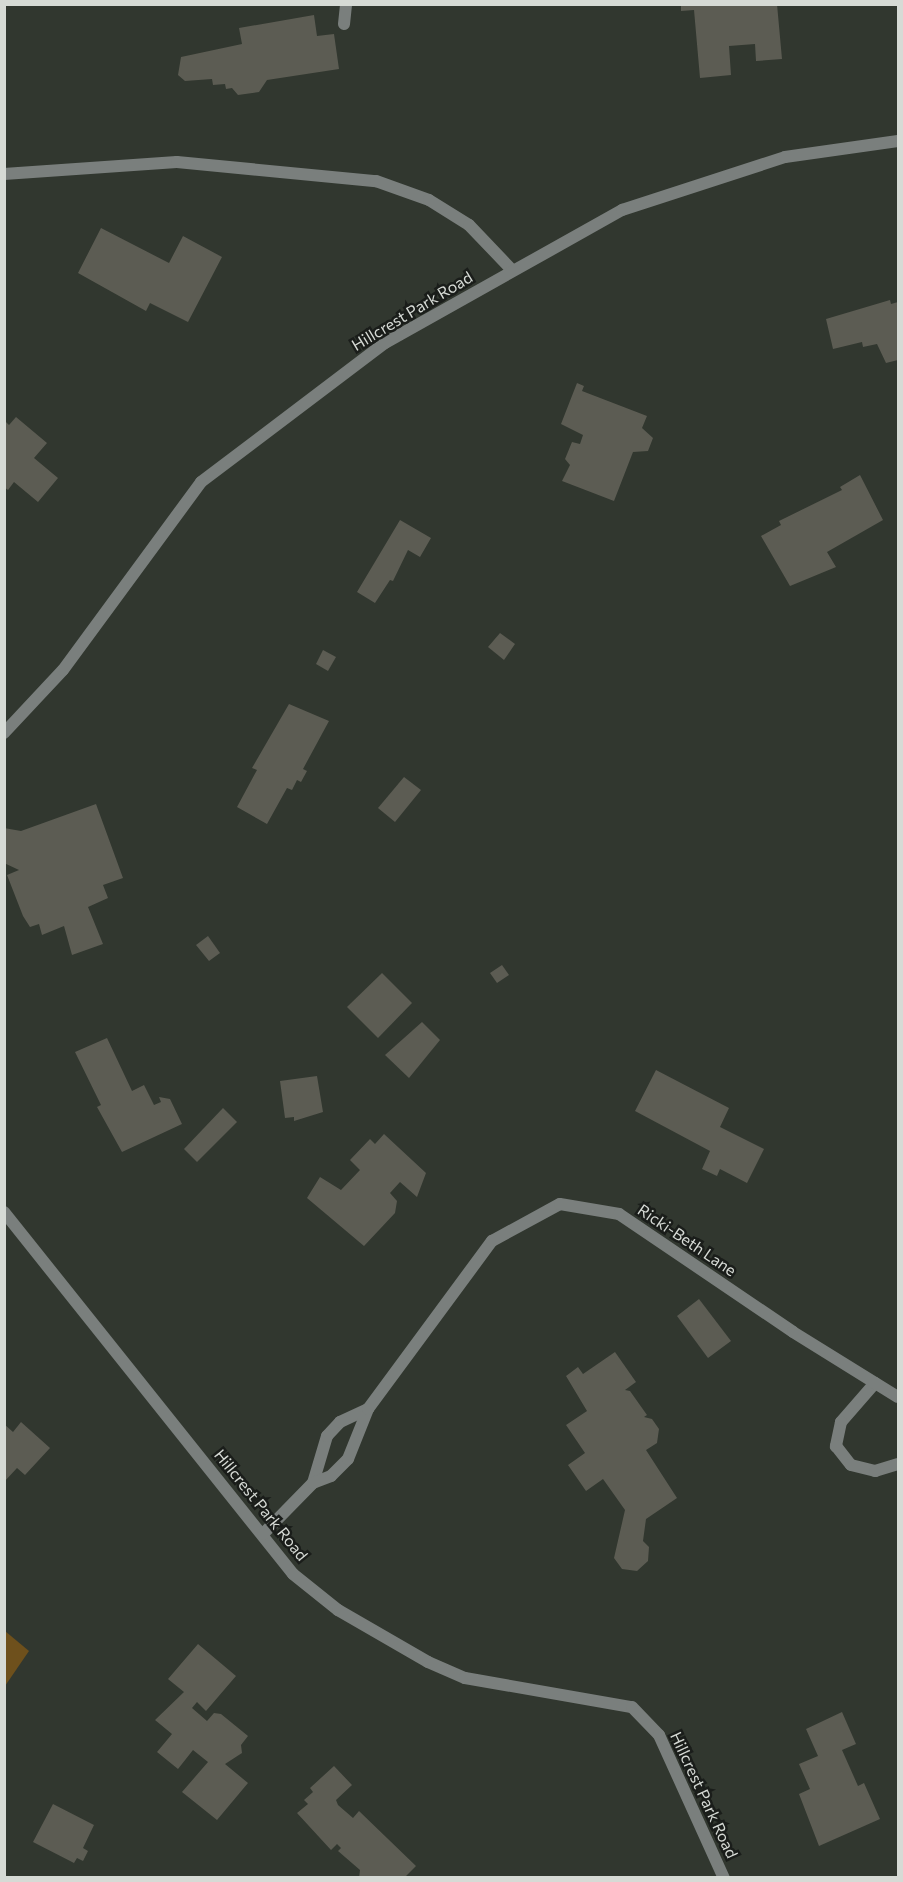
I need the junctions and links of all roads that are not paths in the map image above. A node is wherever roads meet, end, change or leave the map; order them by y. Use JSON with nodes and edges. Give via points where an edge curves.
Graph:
{"nodes":[{"id":1,"x":346,"y":4,"type":"edge"},
{"id":2,"x":344,"y":24,"type":"dead end"},
{"id":3,"x":898,"y":141,"type":"edge"},
{"id":4,"x":4,"y":174,"type":"edge"},
{"id":5,"x":512,"y":270,"type":"junction"},
{"id":6,"x":4,"y":733,"type":"edge"},
{"id":7,"x":4,"y":1212,"type":"edge"},
{"id":8,"x":875,"y":1383,"type":"junction"},
{"id":9,"x":898,"y":1397,"type":"edge"},
{"id":10,"x":368,"y":1409,"type":"junction"},
{"id":11,"x":898,"y":1464,"type":"edge"},
{"id":12,"x":313,"y":1484,"type":"junction"},
{"id":13,"x":263,"y":1534,"type":"junction"},
{"id":14,"x":724,"y":1878,"type":"edge"}],
"edges":[{"from":1,"to":2,"type":"street"},
{"from":3,"to":5,"type":"street","name":"Hillcrest Park Road","via":[[785,157],[622,210]]},
{"from":4,"to":5,"type":"street","via":[[177,162],[376,181],[429,200],[469,225]]},
{"from":5,"to":6,"type":"street","name":"Hillcrest Park Road","via":[[385,343],[201,482],[63,670]]},
{"from":7,"to":13,"type":"street","name":"Hillcrest Park Road"},
{"from":8,"to":9,"type":"street","name":"Ricki-Beth Lane"},
{"from":8,"to":10,"type":"street","name":"Ricki-Beth Lane","via":[[619,1214],[560,1204],[492,1241]]},
{"from":8,"to":11,"type":"street","via":[[841,1422],[836,1446],[851,1465],[875,1471]]},
{"from":10,"to":12,"type":"street","name":"Ricki-Beth Lane","via":[[348,1459],[332,1476]]},
{"from":10,"to":12,"type":"street","name":"Ricki-Beth Lane","via":[[340,1422],[327,1436]]},
{"from":12,"to":13,"type":"street","name":"Ricki-Beth Lane"},
{"from":13,"to":14,"type":"street","name":"Hillcrest Park Road","via":[[293,1574],[338,1610],[428,1662],[465,1678],[632,1707],[659,1735]]}]}
